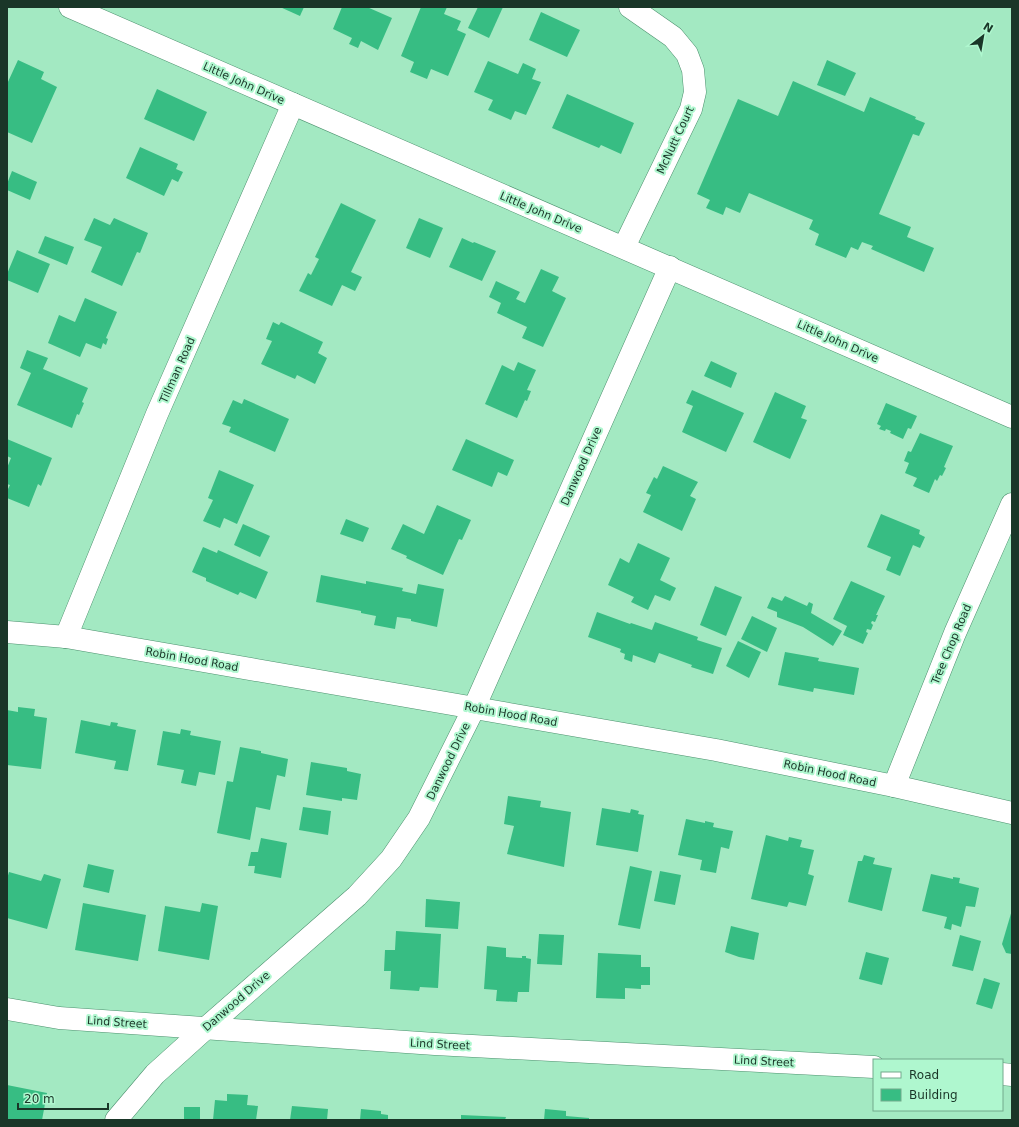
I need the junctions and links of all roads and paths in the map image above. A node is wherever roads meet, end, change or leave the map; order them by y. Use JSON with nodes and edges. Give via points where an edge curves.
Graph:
{"nodes":[{"id":1,"x":70,"y":7,"type":"edge"},
{"id":2,"x":630,"y":7,"type":"edge"},
{"id":3,"x":293,"y":104,"type":"junction"},
{"id":4,"x":624,"y":247,"type":"junction"},
{"id":5,"x":670,"y":267,"type":"junction"},
{"id":6,"x":1012,"y":417,"type":"edge"},
{"id":7,"x":1012,"y":504,"type":"edge"},
{"id":8,"x":7,"y":632,"type":"edge"},
{"id":9,"x":66,"y":637,"type":"junction"},
{"id":10,"x":474,"y":708,"type":"junction"},
{"id":11,"x":894,"y":786,"type":"junction"},
{"id":12,"x":1012,"y":813,"type":"edge"},
{"id":13,"x":7,"y":1009,"type":"edge"},
{"id":14,"x":206,"y":1028,"type":"junction"},
{"id":15,"x":873,"y":1067,"type":"edge"},
{"id":16,"x":116,"y":1120,"type":"edge"}],
"edges":[{"from":1,"to":3,"type":"street","name":"Little John Drive"},
{"from":2,"to":4,"type":"street","name":"McNutt Court","via":[[678,42],[687,54],[693,70],[695,92],[691,109]]},
{"from":3,"to":4,"type":"street","name":"Little John Drive"},
{"from":3,"to":9,"type":"street","name":"Tillman Road","via":[[157,414]]},
{"from":4,"to":5,"type":"street","name":"Little John Drive"},
{"from":5,"to":6,"type":"street","name":"Little John Drive"},
{"from":5,"to":10,"type":"street","name":"Danwood Drive"},
{"from":7,"to":11,"type":"street","name":"Tree Chop Road","via":[[955,633]]},
{"from":8,"to":9,"type":"street","name":"Robin Hood Road"},
{"from":9,"to":10,"type":"street","name":"Robin Hood Road"},
{"from":10,"to":11,"type":"street","name":"Robin Hood Road","via":[[716,750]]},
{"from":10,"to":14,"type":"street","name":"Danwood Drive","via":[[420,818],[391,859],[357,896]]},
{"from":11,"to":12,"type":"street","name":"Robin Hood Road"},
{"from":13,"to":14,"type":"street","name":"Lind Street","via":[[60,1018]]},
{"from":14,"to":15,"type":"street","name":"Lind Street","via":[[435,1044]]},
{"from":14,"to":16,"type":"street","name":"Danwood Drive","via":[[155,1074]]}]}
